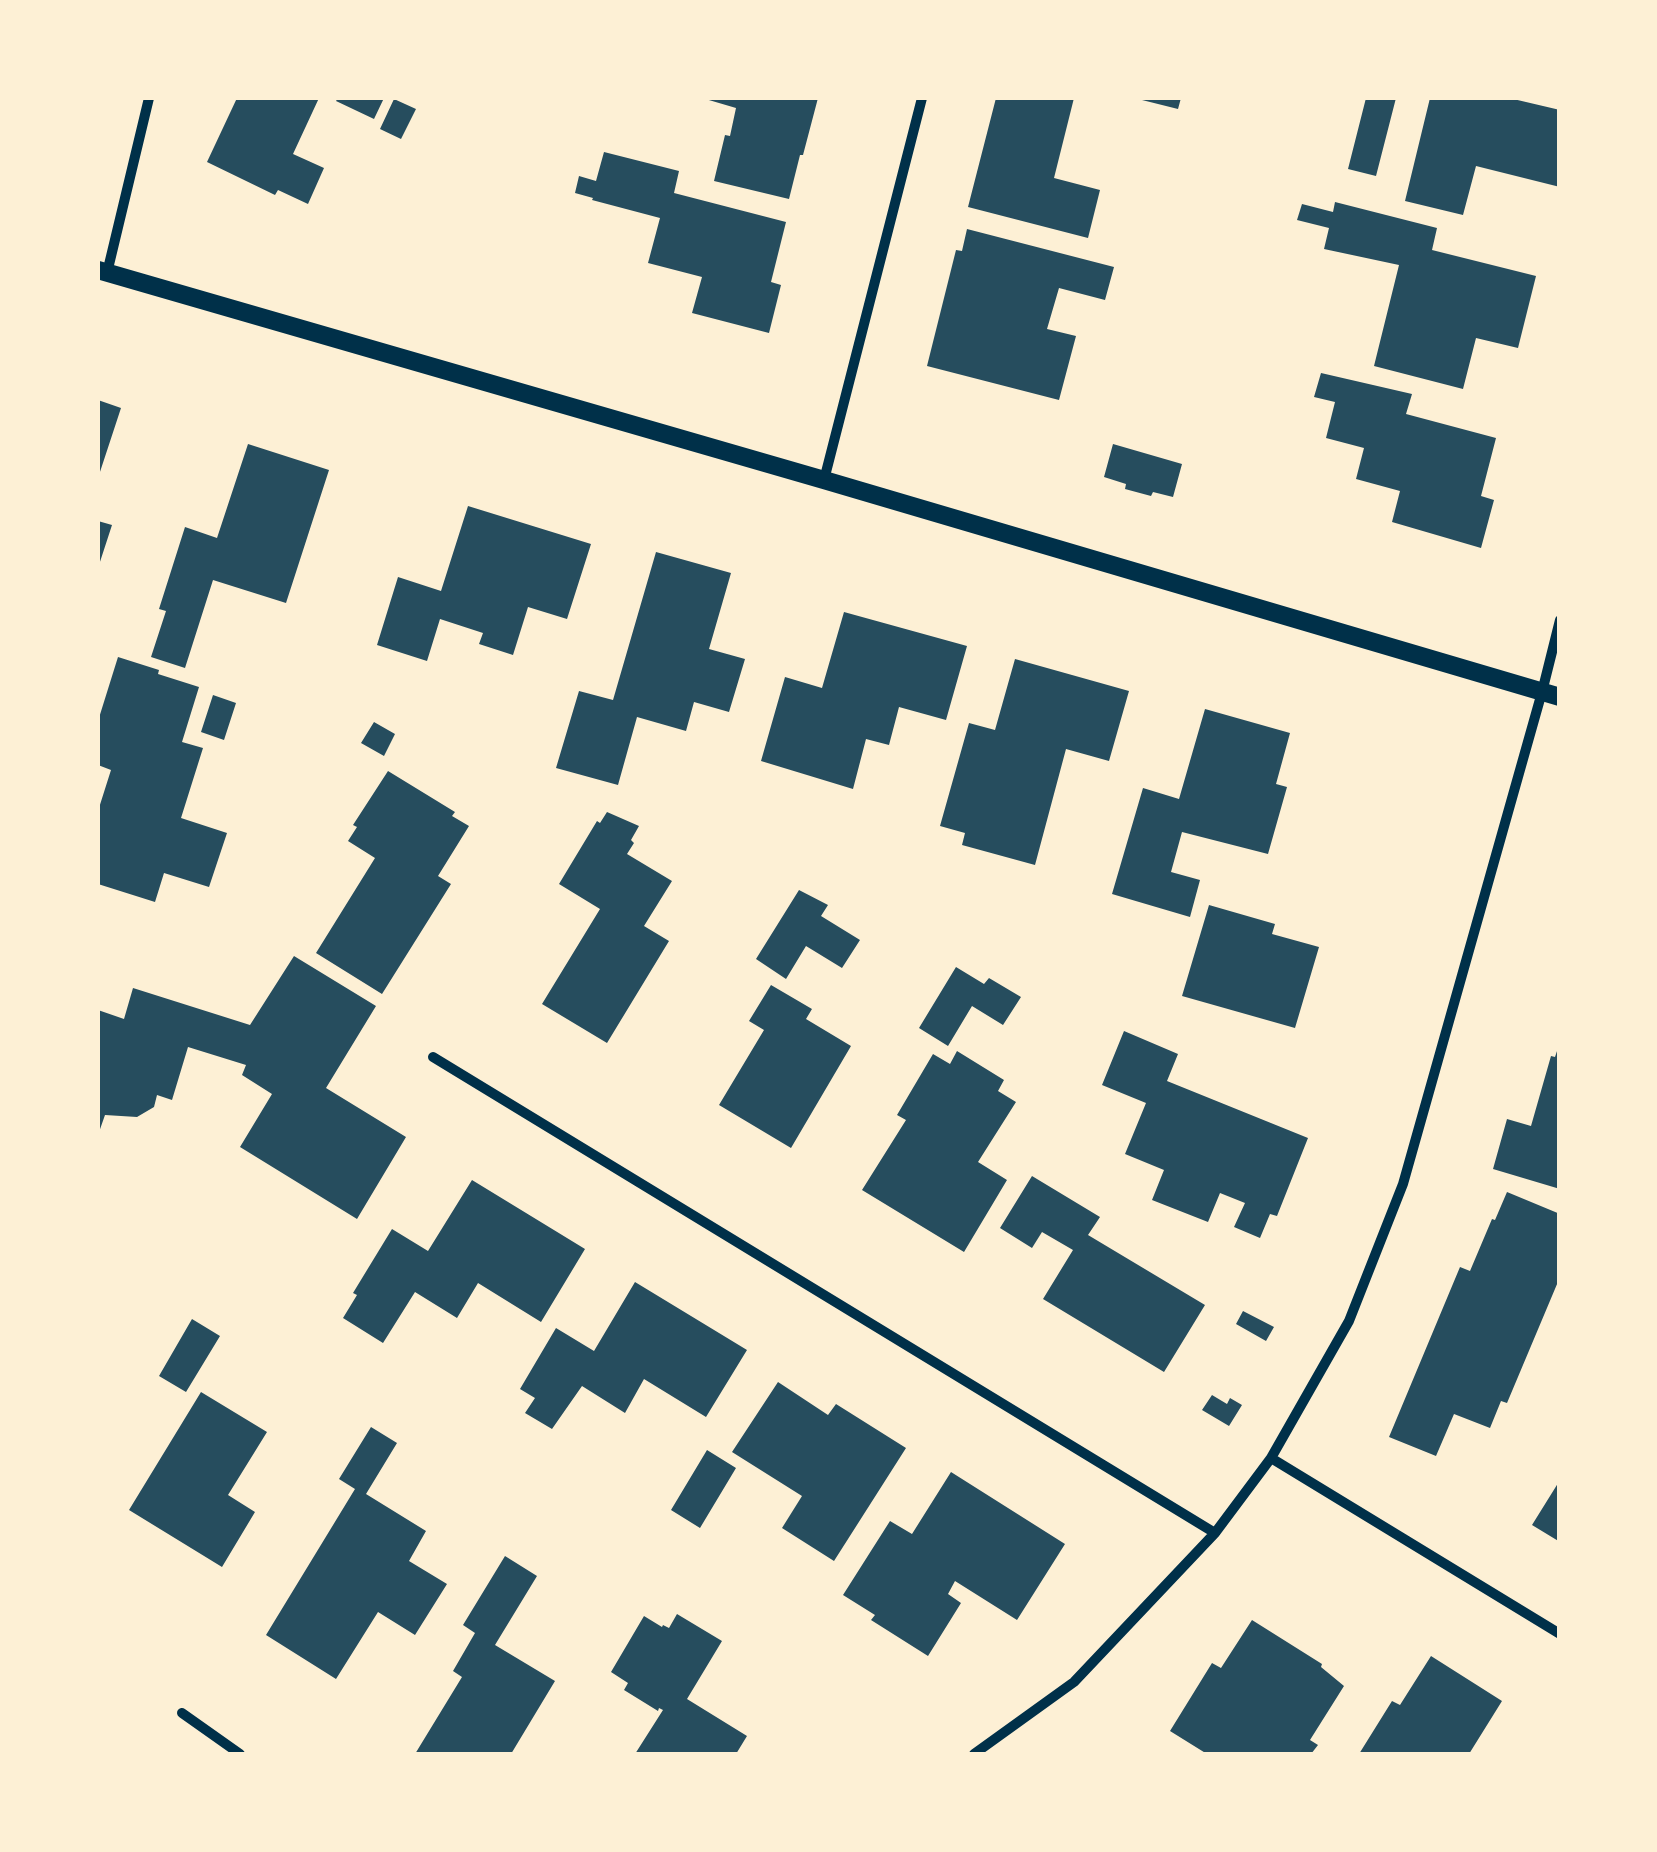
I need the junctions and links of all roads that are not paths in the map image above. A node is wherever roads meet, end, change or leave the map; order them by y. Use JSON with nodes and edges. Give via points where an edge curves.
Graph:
{"nodes":[{"id":1,"x":148,"y":98,"type":"edge"},
{"id":2,"x":922,"y":98,"type":"edge"},
{"id":3,"x":102,"y":271,"type":"edge"},
{"id":4,"x":824,"y":480,"type":"junction"},
{"id":5,"x":1560,"y":620,"type":"edge"},
{"id":6,"x":1551,"y":694,"type":"edge"},
{"id":7,"x":432,"y":1058,"type":"dead end"},
{"id":8,"x":1271,"y":1458,"type":"junction"},
{"id":9,"x":1215,"y":1533,"type":"junction"},
{"id":10,"x":1560,"y":1634,"type":"edge"},
{"id":11,"x":182,"y":1713,"type":"dead end"},
{"id":12,"x":240,"y":1754,"type":"edge"},
{"id":13,"x":974,"y":1754,"type":"edge"}],
"edges":[{"from":1,"to":3,"type":"street"},
{"from":2,"to":4,"type":"street"},
{"from":3,"to":4,"type":"street"},
{"from":4,"to":6,"type":"street"},
{"from":5,"to":6,"type":"street"},
{"from":6,"to":8,"type":"street","via":[[1403,1184],[1349,1320]]},
{"from":7,"to":9,"type":"street"},
{"from":8,"to":9,"type":"street"},
{"from":8,"to":10,"type":"street"},
{"from":9,"to":13,"type":"street","via":[[1074,1682]]},
{"from":11,"to":12,"type":"street"}]}
